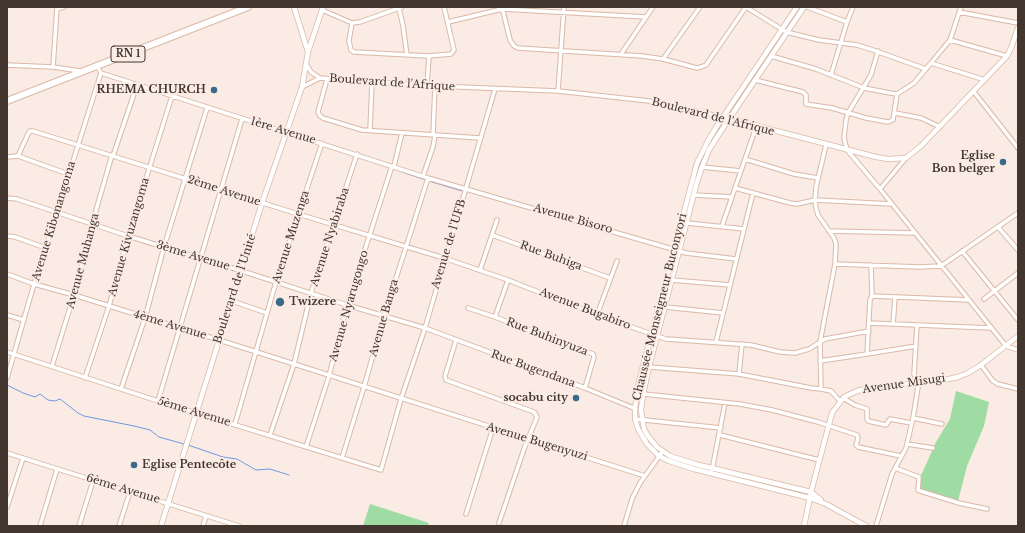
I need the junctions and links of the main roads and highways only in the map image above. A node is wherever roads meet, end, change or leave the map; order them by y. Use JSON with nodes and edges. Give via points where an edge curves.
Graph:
{"nodes":[{"id":1,"x":248,"y":7,"type":"edge"},
{"id":2,"x":7,"y":101,"type":"edge"}],
"edges":[{"from":1,"to":2,"type":"highway","number":"RN 1"}]}
